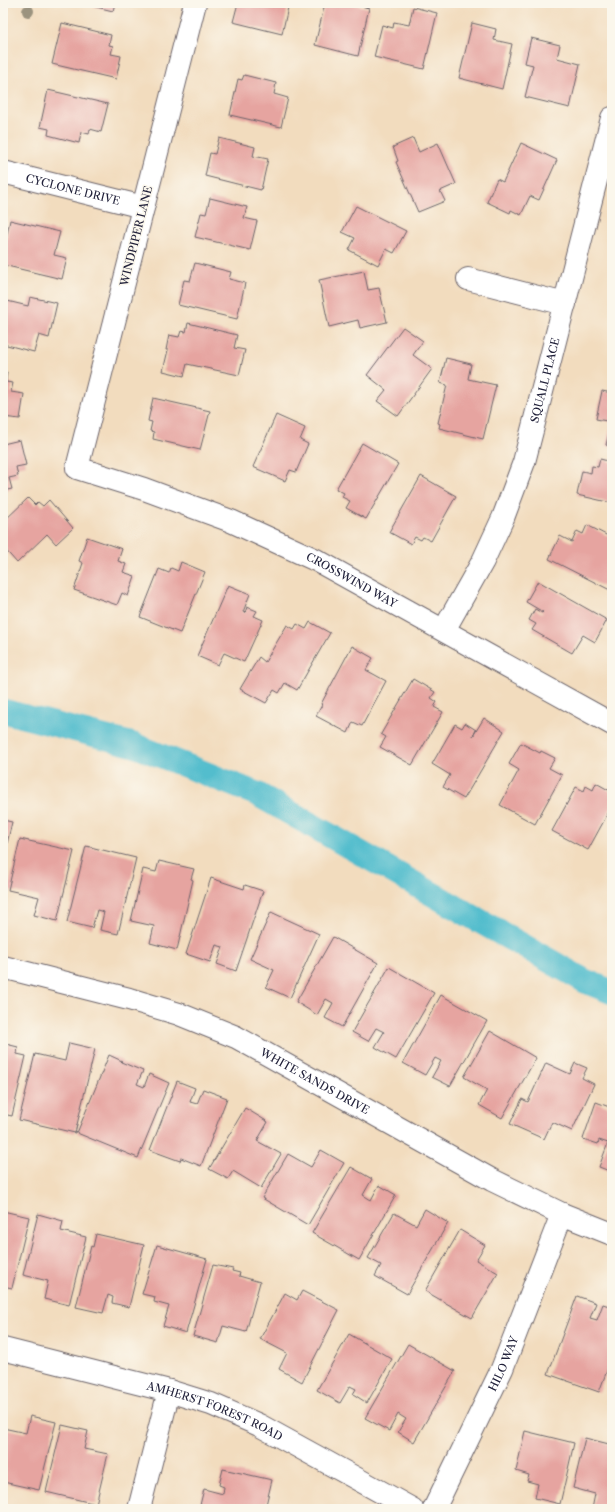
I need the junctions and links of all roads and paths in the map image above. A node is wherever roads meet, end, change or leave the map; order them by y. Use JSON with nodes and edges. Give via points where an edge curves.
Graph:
{"nodes":[{"id":1,"x":195,"y":3,"type":"edge"},
{"id":2,"x":612,"y":118,"type":"edge"},
{"id":3,"x":3,"y":172,"type":"edge"},
{"id":4,"x":143,"y":207,"type":"junction"},
{"id":5,"x":468,"y":279,"type":"dead end"},
{"id":6,"x":565,"y":304,"type":"junction"},
{"id":7,"x":77,"y":468,"type":"joint"},
{"id":8,"x":444,"y":630,"type":"junction"},
{"id":9,"x":612,"y":724,"type":"edge"},
{"id":10,"x":3,"y":967,"type":"edge"},
{"id":11,"x":562,"y":1214,"type":"junction"},
{"id":12,"x":612,"y":1234,"type":"edge"},
{"id":13,"x":3,"y":1349,"type":"edge"},
{"id":14,"x":169,"y":1391,"type":"junction"},
{"id":15,"x":140,"y":1509,"type":"edge"},
{"id":16,"x":412,"y":1509,"type":"edge"},
{"id":17,"x":434,"y":1509,"type":"edge"}],
"edges":[{"from":1,"to":4,"type":"street","name":"WINDPIPER LANE"},
{"from":2,"to":6,"type":"street","name":"SQUALL PLACE"},
{"from":3,"to":4,"type":"street","name":"CYCLONE DRIVE"},
{"from":4,"to":7,"type":"street","name":"WINDPIPER LANE"},
{"from":5,"to":6,"type":"street"},
{"from":6,"to":8,"type":"street","name":"SQUALL PLACE","via":[[519,476],[483,561]]},
{"from":7,"to":8,"type":"street","name":"CROSSWIND WAY","via":[[231,521],[316,560]]},
{"from":8,"to":9,"type":"street","name":"CROSSWIND WAY"},
{"from":10,"to":11,"type":"street","name":"WHITE SANDS DRIVE","via":[[179,1014],[236,1037],[492,1180]]},
{"from":11,"to":12,"type":"street","name":"WHITE SANDS DRIVE"},
{"from":11,"to":17,"type":"street","name":"HILO WAY","via":[[502,1369]]},
{"from":13,"to":14,"type":"street","name":"AMHERST FOREST ROAD"},
{"from":14,"to":15,"type":"street"},
{"from":14,"to":16,"type":"street","name":"AMHERST FOREST ROAD","via":[[211,1404],[259,1425]]}]}
